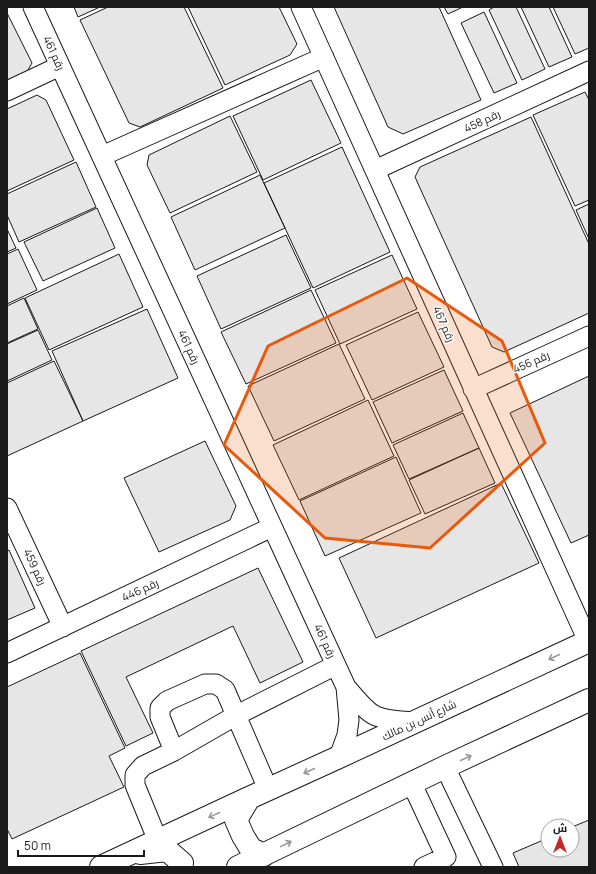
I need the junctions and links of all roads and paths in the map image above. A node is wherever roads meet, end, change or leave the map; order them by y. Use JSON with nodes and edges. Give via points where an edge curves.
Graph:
{"nodes":[{"id":1,"x":33,"y":7,"type":"edge"},
{"id":2,"x":301,"y":7,"type":"edge"},
{"id":3,"x":324,"y":57,"type":"junction"},
{"id":4,"x":60,"y":66,"type":"junction"},
{"id":5,"x":589,"y":71,"type":"edge"},
{"id":6,"x":7,"y":91,"type":"edge"},
{"id":7,"x":102,"y":156,"type":"junction"},
{"id":8,"x":375,"y":170,"type":"junction"},
{"id":9,"x":589,"y":336,"type":"edge"},
{"id":10,"x":474,"y":388,"type":"junction"},
{"id":11,"x":7,"y":508,"type":"edge"},
{"id":12,"x":272,"y":527,"type":"junction"},
{"id":13,"x":63,"y":627,"type":"junction"},
{"id":14,"x":588,"y":641,"type":"edge"},
{"id":15,"x":7,"y":653,"type":"edge"},
{"id":16,"x":336,"y":665,"type":"junction"},
{"id":17,"x":346,"y":687,"type":"junction"},
{"id":18,"x":589,"y":700,"type":"edge"},
{"id":19,"x":236,"y":716,"type":"junction"},
{"id":20,"x":414,"y":722,"type":"junction"},
{"id":21,"x":174,"y":751,"type":"junction"},
{"id":22,"x":339,"y":758,"type":"junction"},
{"id":23,"x":445,"y":767,"type":"junction"},
{"id":24,"x":412,"y":784,"type":"junction"},
{"id":25,"x":259,"y":794,"type":"junction"},
{"id":26,"x":158,"y":841,"type":"junction"},
{"id":27,"x":129,"y":854,"type":"junction"},
{"id":28,"x":264,"y":854,"type":"junction"},
{"id":29,"x":101,"y":867,"type":"edge"},
{"id":30,"x":181,"y":867,"type":"edge"},
{"id":31,"x":238,"y":867,"type":"edge"},
{"id":32,"x":424,"y":867,"type":"edge"},
{"id":33,"x":493,"y":867,"type":"edge"}],
"edges":[{"from":1,"to":4,"type":"street","name":"رقم 461"},
{"from":2,"to":3,"type":"street","name":"رقم 467"},
{"from":3,"to":7,"type":"street"},
{"from":3,"to":8,"type":"street","name":"رقم 467"},
{"from":4,"to":6,"type":"street"},
{"from":4,"to":7,"type":"street","name":"رقم 461"},
{"from":5,"to":8,"type":"street","name":"رقم 458"},
{"from":7,"to":12,"type":"street","name":"رقم 461"},
{"from":8,"to":10,"type":"street","name":"رقم 467"},
{"from":9,"to":10,"type":"street","name":"رقم 456"},
{"from":10,"to":14,"type":"street","name":"رقم 467"},
{"from":11,"to":13,"type":"street","name":"رقم 459"},
{"from":12,"to":13,"type":"street","name":"رقم 446"},
{"from":12,"to":16,"type":"street","name":"رقم 461"},
{"from":13,"to":15,"type":"street","name":"رقم 446"},
{"from":14,"to":20,"type":"main road","name":"شارع أنس بن مالك","one_way":true},
{"from":16,"to":17,"type":"street","name":"رقم 461"},
{"from":16,"to":19,"type":"street"},
{"from":17,"to":20,"type":"street","via":[[374,716]]},
{"from":17,"to":22,"type":"street","via":[[349,720]]},
{"from":23,"to":18,"type":"main road","one_way":true},
{"from":19,"to":21,"type":"street"},
{"from":19,"to":21,"type":"street","via":[[224,690],[216,684],[205,684],[166,701],[160,708],[160,717]]},
{"from":19,"to":25,"type":"street"},
{"from":20,"to":22,"type":"main road","name":"شارع أنس بن مالك"},
{"from":21,"to":26,"type":"street","via":[[143,766],[135,775],[136,785]]},
{"from":22,"to":25,"type":"main road","name":"شارع أنس بن مالك","one_way":true},
{"from":23,"to":24,"type":"main road"},
{"from":23,"to":33,"type":"street"},
{"from":28,"to":24,"type":"main road","one_way":true},
{"from":24,"to":32,"type":"street","via":[[446,857]]},
{"from":25,"to":26,"type":"main road","name":"شارع أنس بن مالك","one_way":true},
{"from":25,"to":28,"type":"main road","via":[[236,820],[251,849]]},
{"from":26,"to":27,"type":"main road","name":"شارع أنس بن مالك"},
{"from":27,"to":29,"type":"main road","name":"شارع أنس بن مالك"},
{"from":27,"to":30,"type":"main road","name":"شارع أنس بن مالك","via":[[167,850],[182,863]]},
{"from":28,"to":31,"type":"main road"}]}
